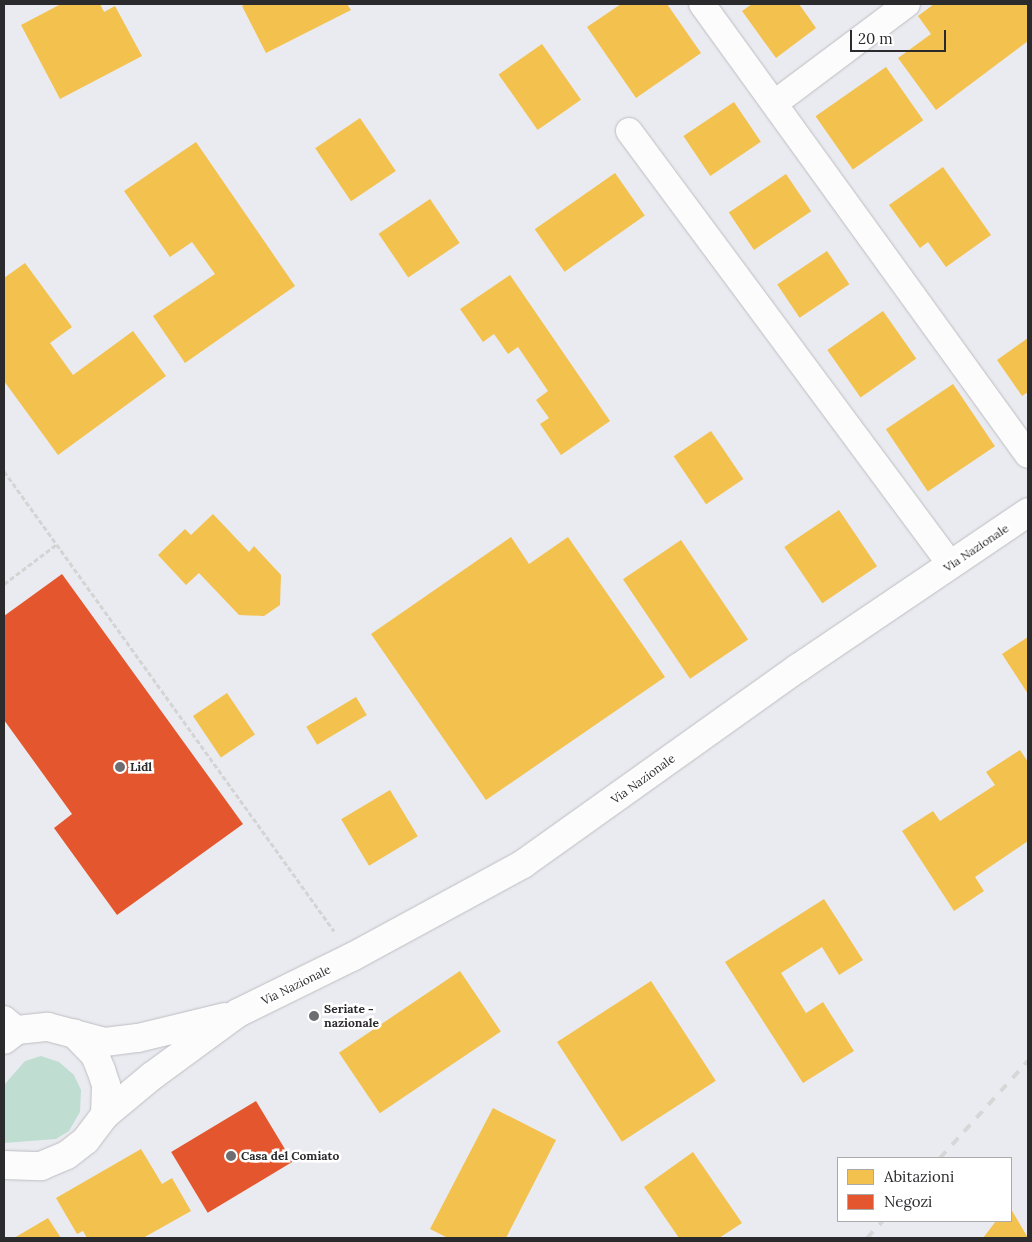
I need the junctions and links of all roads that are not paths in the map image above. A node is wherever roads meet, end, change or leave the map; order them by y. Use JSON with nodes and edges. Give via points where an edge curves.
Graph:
{"nodes":[{"id":1,"x":702,"y":4,"type":"edge"},
{"id":2,"x":907,"y":4,"type":"edge"},
{"id":3,"x":775,"y":103,"type":"junction"},
{"id":4,"x":629,"y":131,"type":"dead end"},
{"id":5,"x":1028,"y":455,"type":"edge"},
{"id":6,"x":1028,"y":512,"type":"edge"},
{"id":7,"x":951,"y":565,"type":"junction"},
{"id":8,"x":238,"y":1013,"type":"junction"},
{"id":9,"x":8,"y":1030,"type":"edge"},
{"id":10,"x":74,"y":1033,"type":"junction"},
{"id":11,"x":105,"y":1116,"type":"junction"},
{"id":12,"x":4,"y":1165,"type":"edge"}],
"edges":[{"from":1,"to":3,"type":"street"},
{"from":2,"to":3,"type":"street"},
{"from":3,"to":5,"type":"street"},
{"from":4,"to":7,"type":"street"},
{"from":6,"to":7,"type":"main road","name":"Via Nazionale"},
{"from":7,"to":8,"type":"main road","name":"Via Nazionale","via":[[798,668],[523,864],[352,958]]},
{"from":8,"to":10,"type":"main road","name":"Via Nazionale","via":[[138,1038],[106,1042]]},
{"from":8,"to":11,"type":"main road","name":"Via Nazionale","via":[[152,1076]]},
{"from":9,"to":10,"type":"main road","name":"Via Nazionale","via":[[48,1027]]},
{"from":10,"to":11,"type":"main road","via":[[95,1055],[101,1070],[106,1085]]},
{"from":11,"to":12,"type":"main road","name":"Via Nazionale","via":[[86,1140],[67,1155],[41,1166]]}]}
